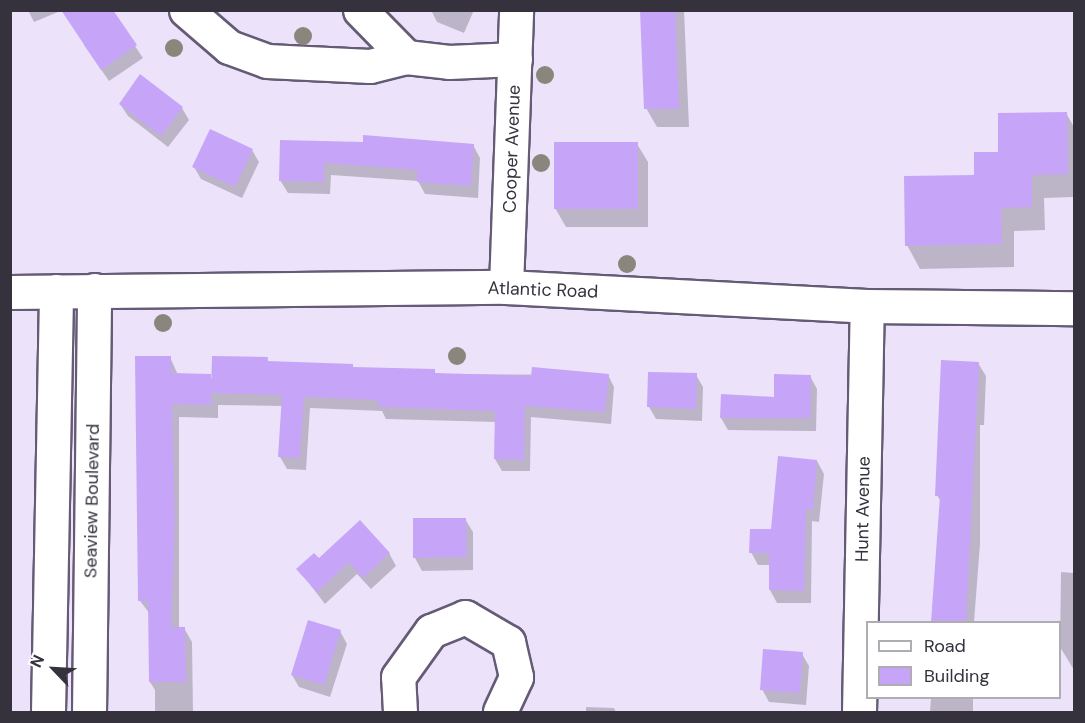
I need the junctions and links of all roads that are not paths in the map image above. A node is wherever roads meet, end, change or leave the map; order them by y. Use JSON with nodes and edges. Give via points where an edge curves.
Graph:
{"nodes":[{"id":1,"x":186,"y":10,"type":"edge"},
{"id":2,"x":360,"y":10,"type":"edge"},
{"id":3,"x":516,"y":10,"type":"edge"},
{"id":4,"x":406,"y":57,"type":"junction"},
{"id":5,"x":515,"y":59,"type":"junction"},
{"id":6,"x":506,"y":287,"type":"junction"},
{"id":7,"x":94,"y":290,"type":"junction"},
{"id":8,"x":56,"y":291,"type":"junction"},
{"id":9,"x":10,"y":292,"type":"edge"},
{"id":10,"x":867,"y":306,"type":"junction"},
{"id":11,"x":1074,"y":308,"type":"edge"},
{"id":12,"x":48,"y":712,"type":"edge"},
{"id":13,"x":89,"y":712,"type":"edge"},
{"id":14,"x":400,"y":712,"type":"edge"},
{"id":15,"x":500,"y":712,"type":"edge"},
{"id":16,"x":860,"y":712,"type":"edge"}],
"edges":[{"from":1,"to":4,"type":"street","via":[[229,47],[267,61],[370,66]]},
{"from":2,"to":4,"type":"street"},
{"from":3,"to":5,"type":"street","name":"Cooper Avenue"},
{"from":4,"to":5,"type":"street","via":[[449,62]]},
{"from":5,"to":6,"type":"street","name":"Cooper Avenue"},
{"from":6,"to":7,"type":"street","name":"Atlantic Road"},
{"from":6,"to":10,"type":"street","name":"Atlantic Road"},
{"from":7,"to":8,"type":"street","name":"Atlantic Road"},
{"from":7,"to":13,"type":"street","name":"Seaview Boulevard"},
{"from":8,"to":9,"type":"street","name":"Atlantic Road"},
{"from":8,"to":12,"type":"street"},
{"from":10,"to":11,"type":"street","name":"Atlantic Road"},
{"from":10,"to":16,"type":"street","name":"Hunt Avenue"},
{"from":14,"to":15,"type":"street","via":[[398,677],[431,631],[465,617],[508,642],[516,677]]}]}
